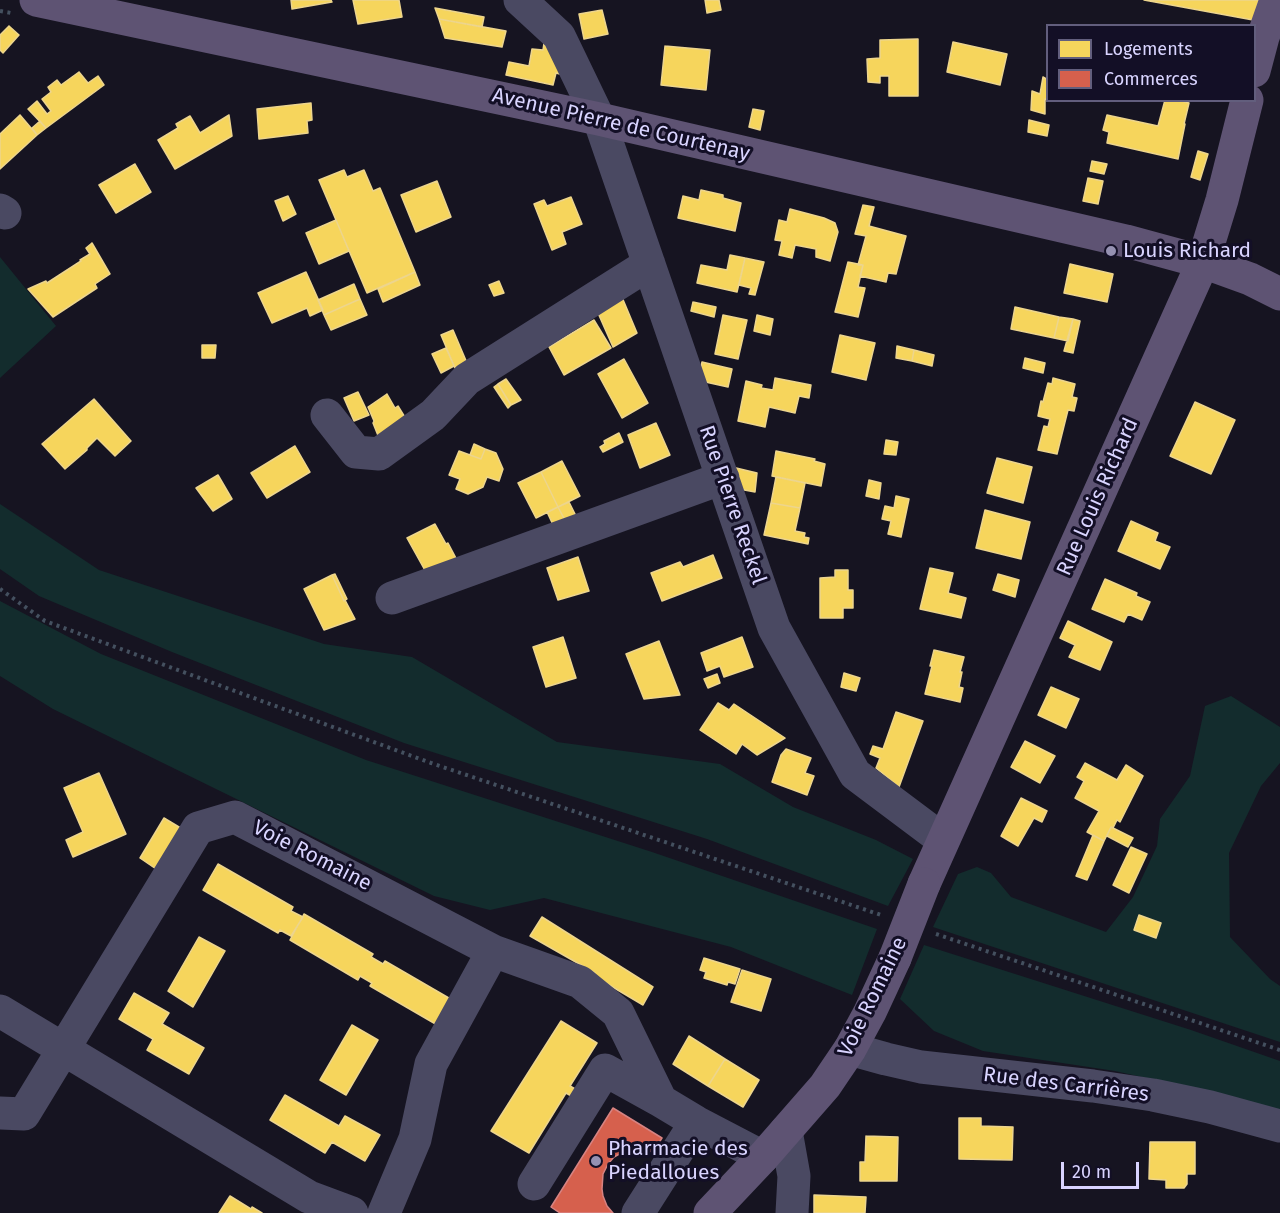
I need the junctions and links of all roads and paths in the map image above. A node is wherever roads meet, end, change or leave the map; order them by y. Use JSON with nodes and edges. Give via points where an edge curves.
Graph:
{"nodes":[{"id":1,"x":36,"y":0,"type":"edge"},
{"id":2,"x":520,"y":0,"type":"edge"},
{"id":3,"x":1276,"y":0,"type":"edge"},
{"id":4,"x":1256,"y":63,"type":"edge"},
{"id":5,"x":1246,"y":102,"type":"edge"},
{"id":6,"x":599,"y":119,"type":"junction"},
{"id":7,"x":1203,"y":262,"type":"junction"},
{"id":8,"x":649,"y":264,"type":"junction"},
{"id":9,"x":1280,"y":294,"type":"edge"},
{"id":10,"x":327,"y":415,"type":"dead end"},
{"id":11,"x":723,"y":478,"type":"junction"},
{"id":12,"x":0,"y":589,"type":"edge"},
{"id":13,"x":392,"y":598,"type":"dead end"},
{"id":14,"x":944,"y":840,"type":"junction"},
{"id":15,"x":924,"y":884,"type":"joint"},
{"id":16,"x":886,"y":916,"type":"dead end"},
{"id":17,"x":931,"y":932,"type":"dead end"},
{"id":18,"x":493,"y":951,"type":"junction"},
{"id":19,"x":0,"y":1011,"type":"edge"},
{"id":20,"x":850,"y":1049,"type":"junction"},
{"id":21,"x":64,"y":1050,"type":"junction"},
{"id":22,"x":1280,"y":1050,"type":"edge"},
{"id":23,"x":661,"y":1101,"type":"junction"},
{"id":24,"x":0,"y":1113,"type":"edge"},
{"id":25,"x":696,"y":1122,"type":"junction"},
{"id":26,"x":1280,"y":1126,"type":"edge"},
{"id":27,"x":786,"y":1131,"type":"junction"},
{"id":28,"x":763,"y":1157,"type":"junction"},
{"id":29,"x":534,"y":1184,"type":"dead end"},
{"id":30,"x":352,"y":1213,"type":"edge"},
{"id":31,"x":384,"y":1213,"type":"edge"},
{"id":32,"x":638,"y":1213,"type":"edge"},
{"id":33,"x":710,"y":1213,"type":"edge"},
{"id":34,"x":792,"y":1213,"type":"edge"}],
"edges":[{"from":1,"to":6,"type":"main road","name":"Avenue Pierre de Courtenay"},
{"from":2,"to":6,"type":"street","name":"Rue Pierre Reckel","via":[[559,36]]},
{"from":3,"to":4,"type":"main road"},
{"from":5,"to":7,"type":"main road","name":"Rue Louis Richard"},
{"from":6,"to":7,"type":"main road","name":"Avenue Pierre de Courtenay"},
{"from":6,"to":8,"type":"street","name":"Rue Pierre Reckel"},
{"from":7,"to":9,"type":"main road","name":"Avenue Pierre de Courtenay"},
{"from":7,"to":14,"type":"main road","name":"Rue Louis Richard"},
{"from":8,"to":10,"type":"street","via":[[467,379],[433,415],[379,454],[356,452]]},
{"from":8,"to":11,"type":"street","name":"Rue Pierre Reckel"},
{"from":11,"to":13,"type":"street"},
{"from":11,"to":14,"type":"street","name":"Rue Pierre Reckel","via":[[774,628],[855,774]]},
{"from":12,"to":16,"type":"path","via":[[45,621],[251,698],[431,763]]},
{"from":14,"to":15,"type":"main road","name":"Rue Louis Richard"},
{"from":15,"to":20,"type":"main road","name":"Voie Romaine","bridge":true,"via":[[870,1012]]},
{"from":17,"to":22,"type":"path"},
{"from":18,"to":21,"type":"street","name":"Voie Romaine","via":[[235,817],[198,828]]},
{"from":18,"to":23,"type":"street","name":"Voie Romaine","via":[[580,982],[618,1013]]},
{"from":18,"to":31,"type":"street","via":[[430,1064],[415,1139]]},
{"from":19,"to":21,"type":"street"},
{"from":20,"to":26,"type":"street","name":"Rue des Carrières","via":[[921,1067],[1153,1095]]},
{"from":20,"to":27,"type":"main road","name":"Voie Romaine","via":[[825,1086]]},
{"from":21,"to":24,"type":"street","name":"Voie Romaine","via":[[24,1114]]},
{"from":21,"to":30,"type":"street","via":[[309,1197]]},
{"from":23,"to":25,"type":"street"},
{"from":23,"to":29,"type":"street","via":[[605,1070]]},
{"from":25,"to":28,"type":"street"},
{"from":25,"to":32,"type":"street"},
{"from":27,"to":28,"type":"main road","name":"Voie Romaine"},
{"from":27,"to":34,"type":"street","via":[[794,1176]]},
{"from":28,"to":33,"type":"main road","name":"Voie Romaine"}]}
